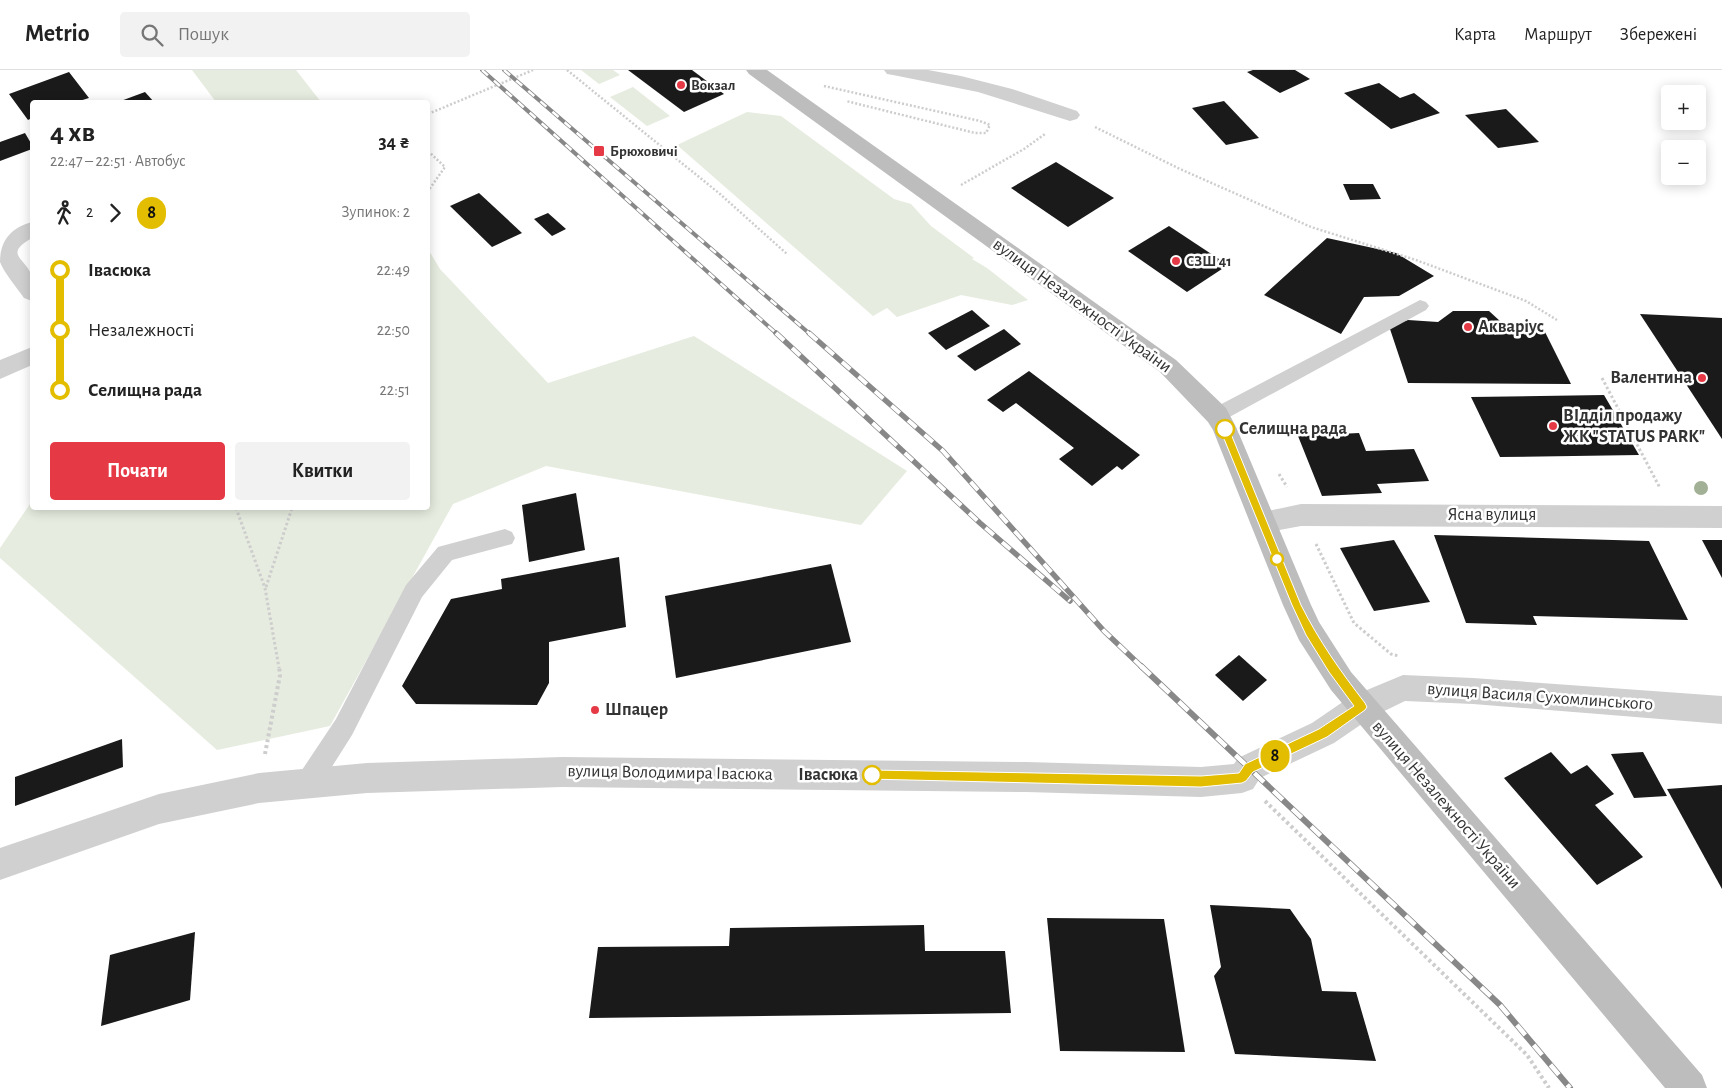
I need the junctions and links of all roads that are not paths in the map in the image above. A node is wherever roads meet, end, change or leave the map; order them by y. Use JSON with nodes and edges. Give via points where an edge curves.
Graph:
{"nodes":[{"id":1,"x":755,"y":70,"type":"edge"},
{"id":2,"x":893,"y":70,"type":"edge"},
{"id":3,"x":1070,"y":115,"type":"road end"},
{"id":4,"x":30,"y":230,"type":"edge"},
{"id":5,"x":30,"y":290,"type":"edge"},
{"id":6,"x":1420,"y":306,"type":"dead end"},
{"id":7,"x":30,"y":357,"type":"edge"},
{"id":8,"x":0,"y":370,"type":"edge"},
{"id":9,"x":1216,"y":415,"type":"junction"},
{"id":10,"x":1722,"y":516,"type":"edge"},
{"id":11,"x":1262,"y":522,"type":"junction"},
{"id":12,"x":505,"y":538,"type":"dead end"},
{"id":13,"x":1361,"y":707,"type":"junction"},
{"id":14,"x":1722,"y":710,"type":"edge"},
{"id":15,"x":307,"y":784,"type":"junction"},
{"id":16,"x":0,"y":864,"type":"edge"},
{"id":17,"x":1689,"y":1088,"type":"edge"}],
"edges":[{"from":1,"to":9,"type":"main road","name":"вулиця Незалежності України","via":[[1168,366]]},
{"from":2,"to":3,"type":"street","via":[[980,86]]},
{"from":4,"to":5,"type":"street","via":[[14,239],[7,248],[7,256]]},
{"from":6,"to":9,"type":"lane"},
{"from":7,"to":8,"type":"street"},
{"from":9,"to":11,"type":"main road","name":"вулиця Незалежності України","via":[[1225,429]]},
{"from":10,"to":11,"type":"street","name":"Ясна вулиця","via":[[1301,514]]},
{"from":11,"to":13,"type":"main road","name":"вулиця Незалежності України","via":[[1309,631]]},
{"from":12,"to":15,"type":"lane","via":[[444,553],[414,591],[344,727]]},
{"from":13,"to":14,"type":"street","name":"вулиця Василя Сухомлинського","via":[[1403,688],[1473,690]]},
{"from":13,"to":15,"type":"street","name":"вулиця Володимира Івасюка","via":[[1323,733],[1249,768],[1242,778],[1201,782],[562,772],[367,778]]},
{"from":13,"to":17,"type":"main road","name":"вулиця Незалежності України"},
{"from":15,"to":16,"type":"street","name":"вулиця Володимира Івасюка","via":[[259,788],[159,809]]}]}
